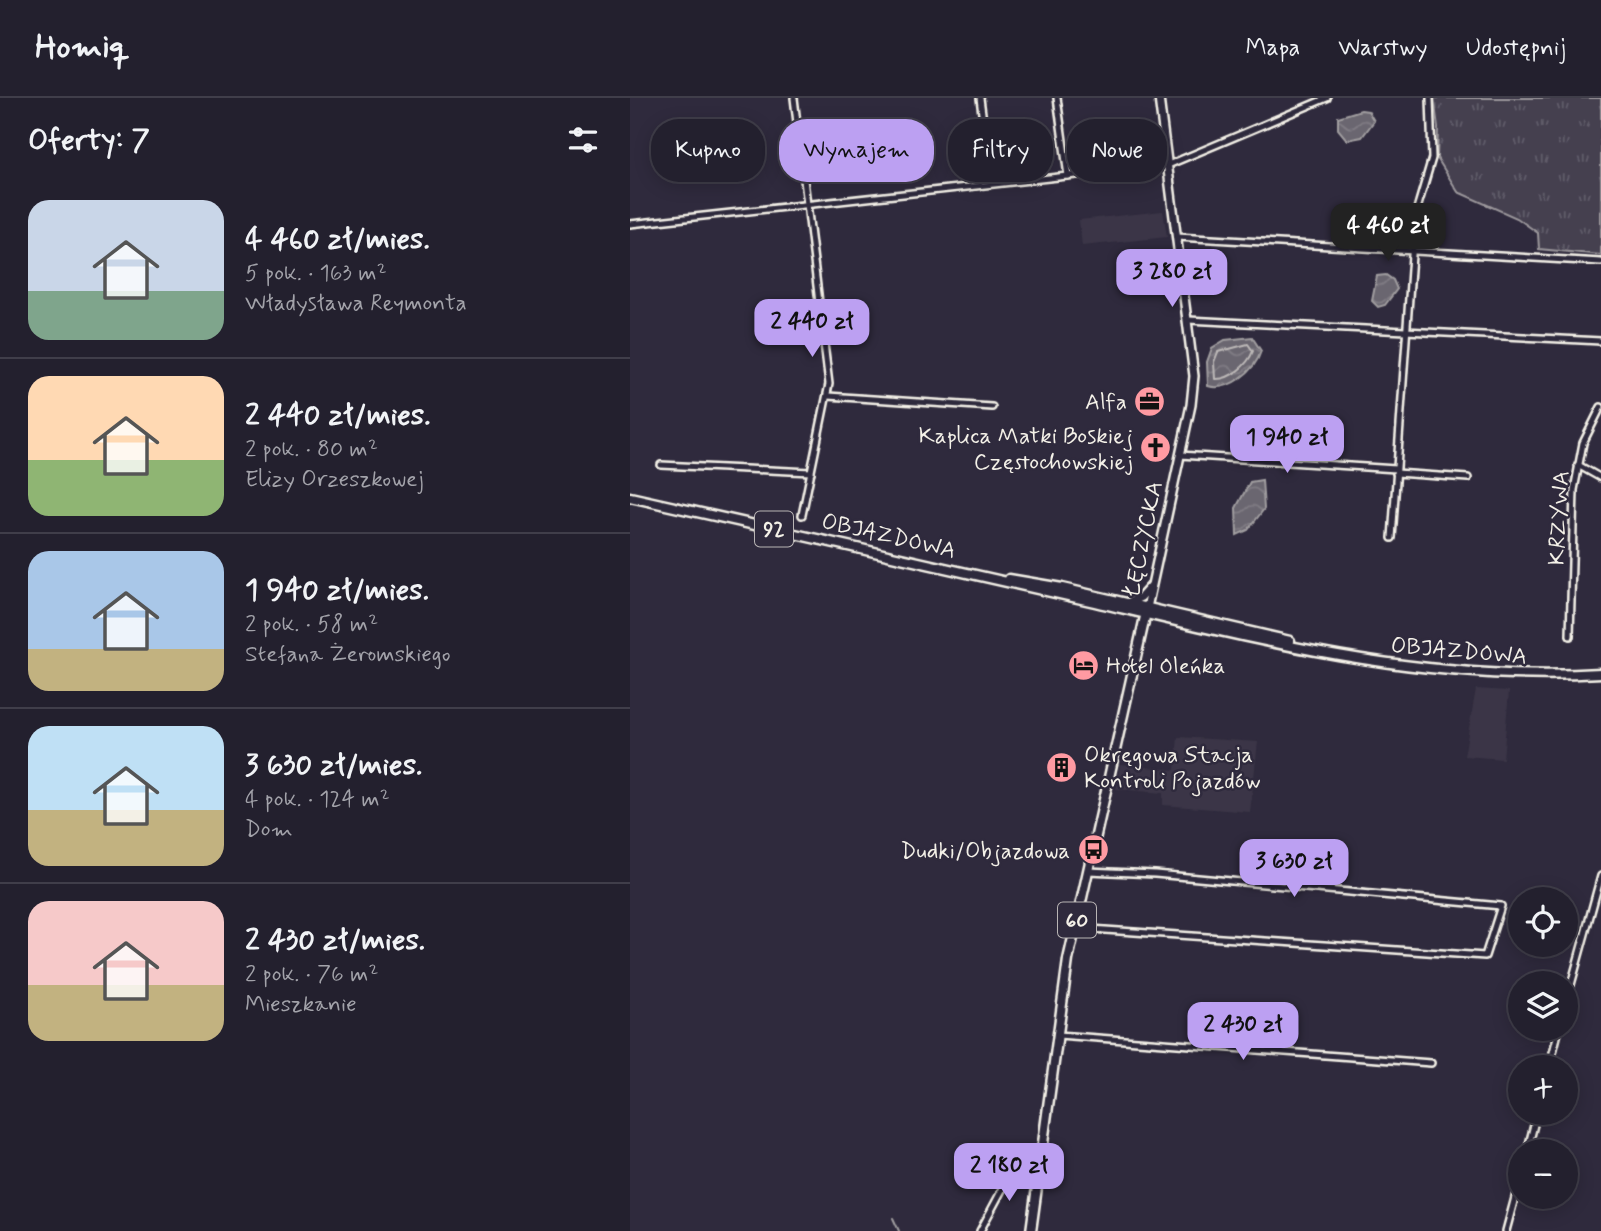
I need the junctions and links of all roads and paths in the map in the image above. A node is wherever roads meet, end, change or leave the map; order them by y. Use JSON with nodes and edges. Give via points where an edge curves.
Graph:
{"nodes":[{"id":1,"x":794,"y":98,"type":"edge"},
{"id":2,"x":980,"y":98,"type":"edge"},
{"id":3,"x":1057,"y":98,"type":"edge"},
{"id":4,"x":1159,"y":98,"type":"edge"},
{"id":5,"x":1328,"y":98,"type":"edge"},
{"id":6,"x":1430,"y":98,"type":"edge"},
{"id":7,"x":1168,"y":165,"type":"junction"},
{"id":8,"x":1067,"y":169,"type":"edge"},
{"id":9,"x":1067,"y":176,"type":"edge"},
{"id":10,"x":991,"y":183,"type":"junction"},
{"id":11,"x":807,"y":203,"type":"junction"},
{"id":12,"x":630,"y":223,"type":"edge"},
{"id":13,"x":1177,"y":237,"type":"junction"},
{"id":14,"x":1412,"y":251,"type":"junction"},
{"id":15,"x":1601,"y":262,"type":"edge"},
{"id":16,"x":1188,"y":320,"type":"junction"},
{"id":17,"x":1406,"y":331,"type":"junction"},
{"id":18,"x":1601,"y":341,"type":"edge"},
{"id":19,"x":828,"y":397,"type":"junction"},
{"id":20,"x":992,"y":407,"type":"dead end"},
{"id":21,"x":1601,"y":407,"type":"edge"},
{"id":22,"x":1594,"y":422,"type":"junction"},
{"id":23,"x":1601,"y":426,"type":"edge"},
{"id":24,"x":1181,"y":454,"type":"junction"},
{"id":25,"x":661,"y":465,"type":"dead end"},
{"id":26,"x":1578,"y":465,"type":"junction"},
{"id":27,"x":1396,"y":471,"type":"junction"},
{"id":28,"x":811,"y":472,"type":"junction"},
{"id":29,"x":1468,"y":478,"type":"dead end"},
{"id":30,"x":1601,"y":478,"type":"edge"},
{"id":31,"x":630,"y":497,"type":"edge"},
{"id":32,"x":802,"y":515,"type":"dead end"},
{"id":33,"x":1392,"y":538,"type":"dead end"},
{"id":34,"x":976,"y":574,"type":"junction"},
{"id":35,"x":1152,"y":586,"type":"junction"},
{"id":36,"x":1124,"y":603,"type":"junction"},
{"id":37,"x":1146,"y":611,"type":"junction"},
{"id":38,"x":1570,"y":636,"type":"dead end"},
{"id":39,"x":1601,"y":673,"type":"edge"},
{"id":40,"x":1088,"y":871,"type":"junction"},
{"id":41,"x":1601,"y":876,"type":"edge"},
{"id":42,"x":1076,"y":928,"type":"junction"},
{"id":43,"x":1575,"y":971,"type":"edge"},
{"id":44,"x":1058,"y":1035,"type":"junction"},
{"id":45,"x":1431,"y":1063,"type":"dead end"},
{"id":46,"x":1038,"y":1173,"type":"junction"},
{"id":47,"x":1512,"y":1209,"type":"edge"},
{"id":48,"x":980,"y":1231,"type":"edge"},
{"id":49,"x":1031,"y":1231,"type":"edge"},
{"id":50,"x":1506,"y":1231,"type":"edge"}],
"edges":[{"from":1,"to":11,"type":"street"},
{"from":2,"to":10,"type":"street"},
{"from":3,"to":8,"type":"street"},
{"from":4,"to":7,"type":"street","name":"ŁĘCZYCKA"},
{"from":5,"to":7,"type":"street"},
{"from":6,"to":14,"type":"street","via":[[1432,158]]},
{"from":7,"to":13,"type":"street","name":"ŁĘCZYCKA"},
{"from":9,"to":10,"type":"street"},
{"from":10,"to":11,"type":"street"},
{"from":11,"to":12,"type":"street"},
{"from":11,"to":19,"type":"street"},
{"from":13,"to":14,"type":"street"},
{"from":13,"to":16,"type":"street","name":"ŁĘCZYCKA"},
{"from":14,"to":15,"type":"street"},
{"from":14,"to":17,"type":"street"},
{"from":16,"to":17,"type":"street"},
{"from":16,"to":24,"type":"street","name":"ŁĘCZYCKA","via":[[1193,384]]},
{"from":17,"to":18,"type":"street"},
{"from":17,"to":27,"type":"street"},
{"from":19,"to":20,"type":"street"},
{"from":19,"to":28,"type":"street"},
{"from":21,"to":22,"type":"street","name":"KRZYWA"},
{"from":22,"to":23,"type":"street"},
{"from":22,"to":26,"type":"street","name":"KRZYWA"},
{"from":24,"to":27,"type":"street"},
{"from":24,"to":35,"type":"street","name":"ŁĘCZYCKA"},
{"from":25,"to":28,"type":"street"},
{"from":26,"to":30,"type":"street"},
{"from":26,"to":38,"type":"street","name":"KRZYWA","via":[[1572,515]]},
{"from":27,"to":29,"type":"street"},
{"from":27,"to":33,"type":"street"},
{"from":28,"to":32,"type":"street"},
{"from":31,"to":34,"type":"main road","name":"OBJAZDOWA","number":"92"},
{"from":34,"to":36,"type":"main road","name":"OBJAZDOWA","number":"92"},
{"from":34,"to":37,"type":"main road","name":"OBJAZDOWA","number":"92"},
{"from":35,"to":36,"type":"street","via":[[1141,597]]},
{"from":35,"to":37,"type":"street","name":"ŁĘCZYCKA"},
{"from":36,"to":37,"type":"main road","name":"OBJAZDOWA","number":"92"},
{"from":37,"to":39,"type":"main road","name":"OBJAZDOWA","via":[[1385,663],[1524,676]]},
{"from":37,"to":40,"type":"main road","number":"60"},
{"from":40,"to":42,"type":"main road","number":"60"},
{"from":40,"to":42,"type":"street","via":[[1501,906],[1485,956]]},
{"from":41,"to":43,"type":"street"},
{"from":42,"to":44,"type":"main road","number":"60"},
{"from":44,"to":45,"type":"street"},
{"from":44,"to":46,"type":"main road","number":"60"},
{"from":46,"to":48,"type":"street","via":[[1010,1175]]},
{"from":46,"to":49,"type":"main road","number":"60"},
{"from":47,"to":50,"type":"street"}]}
